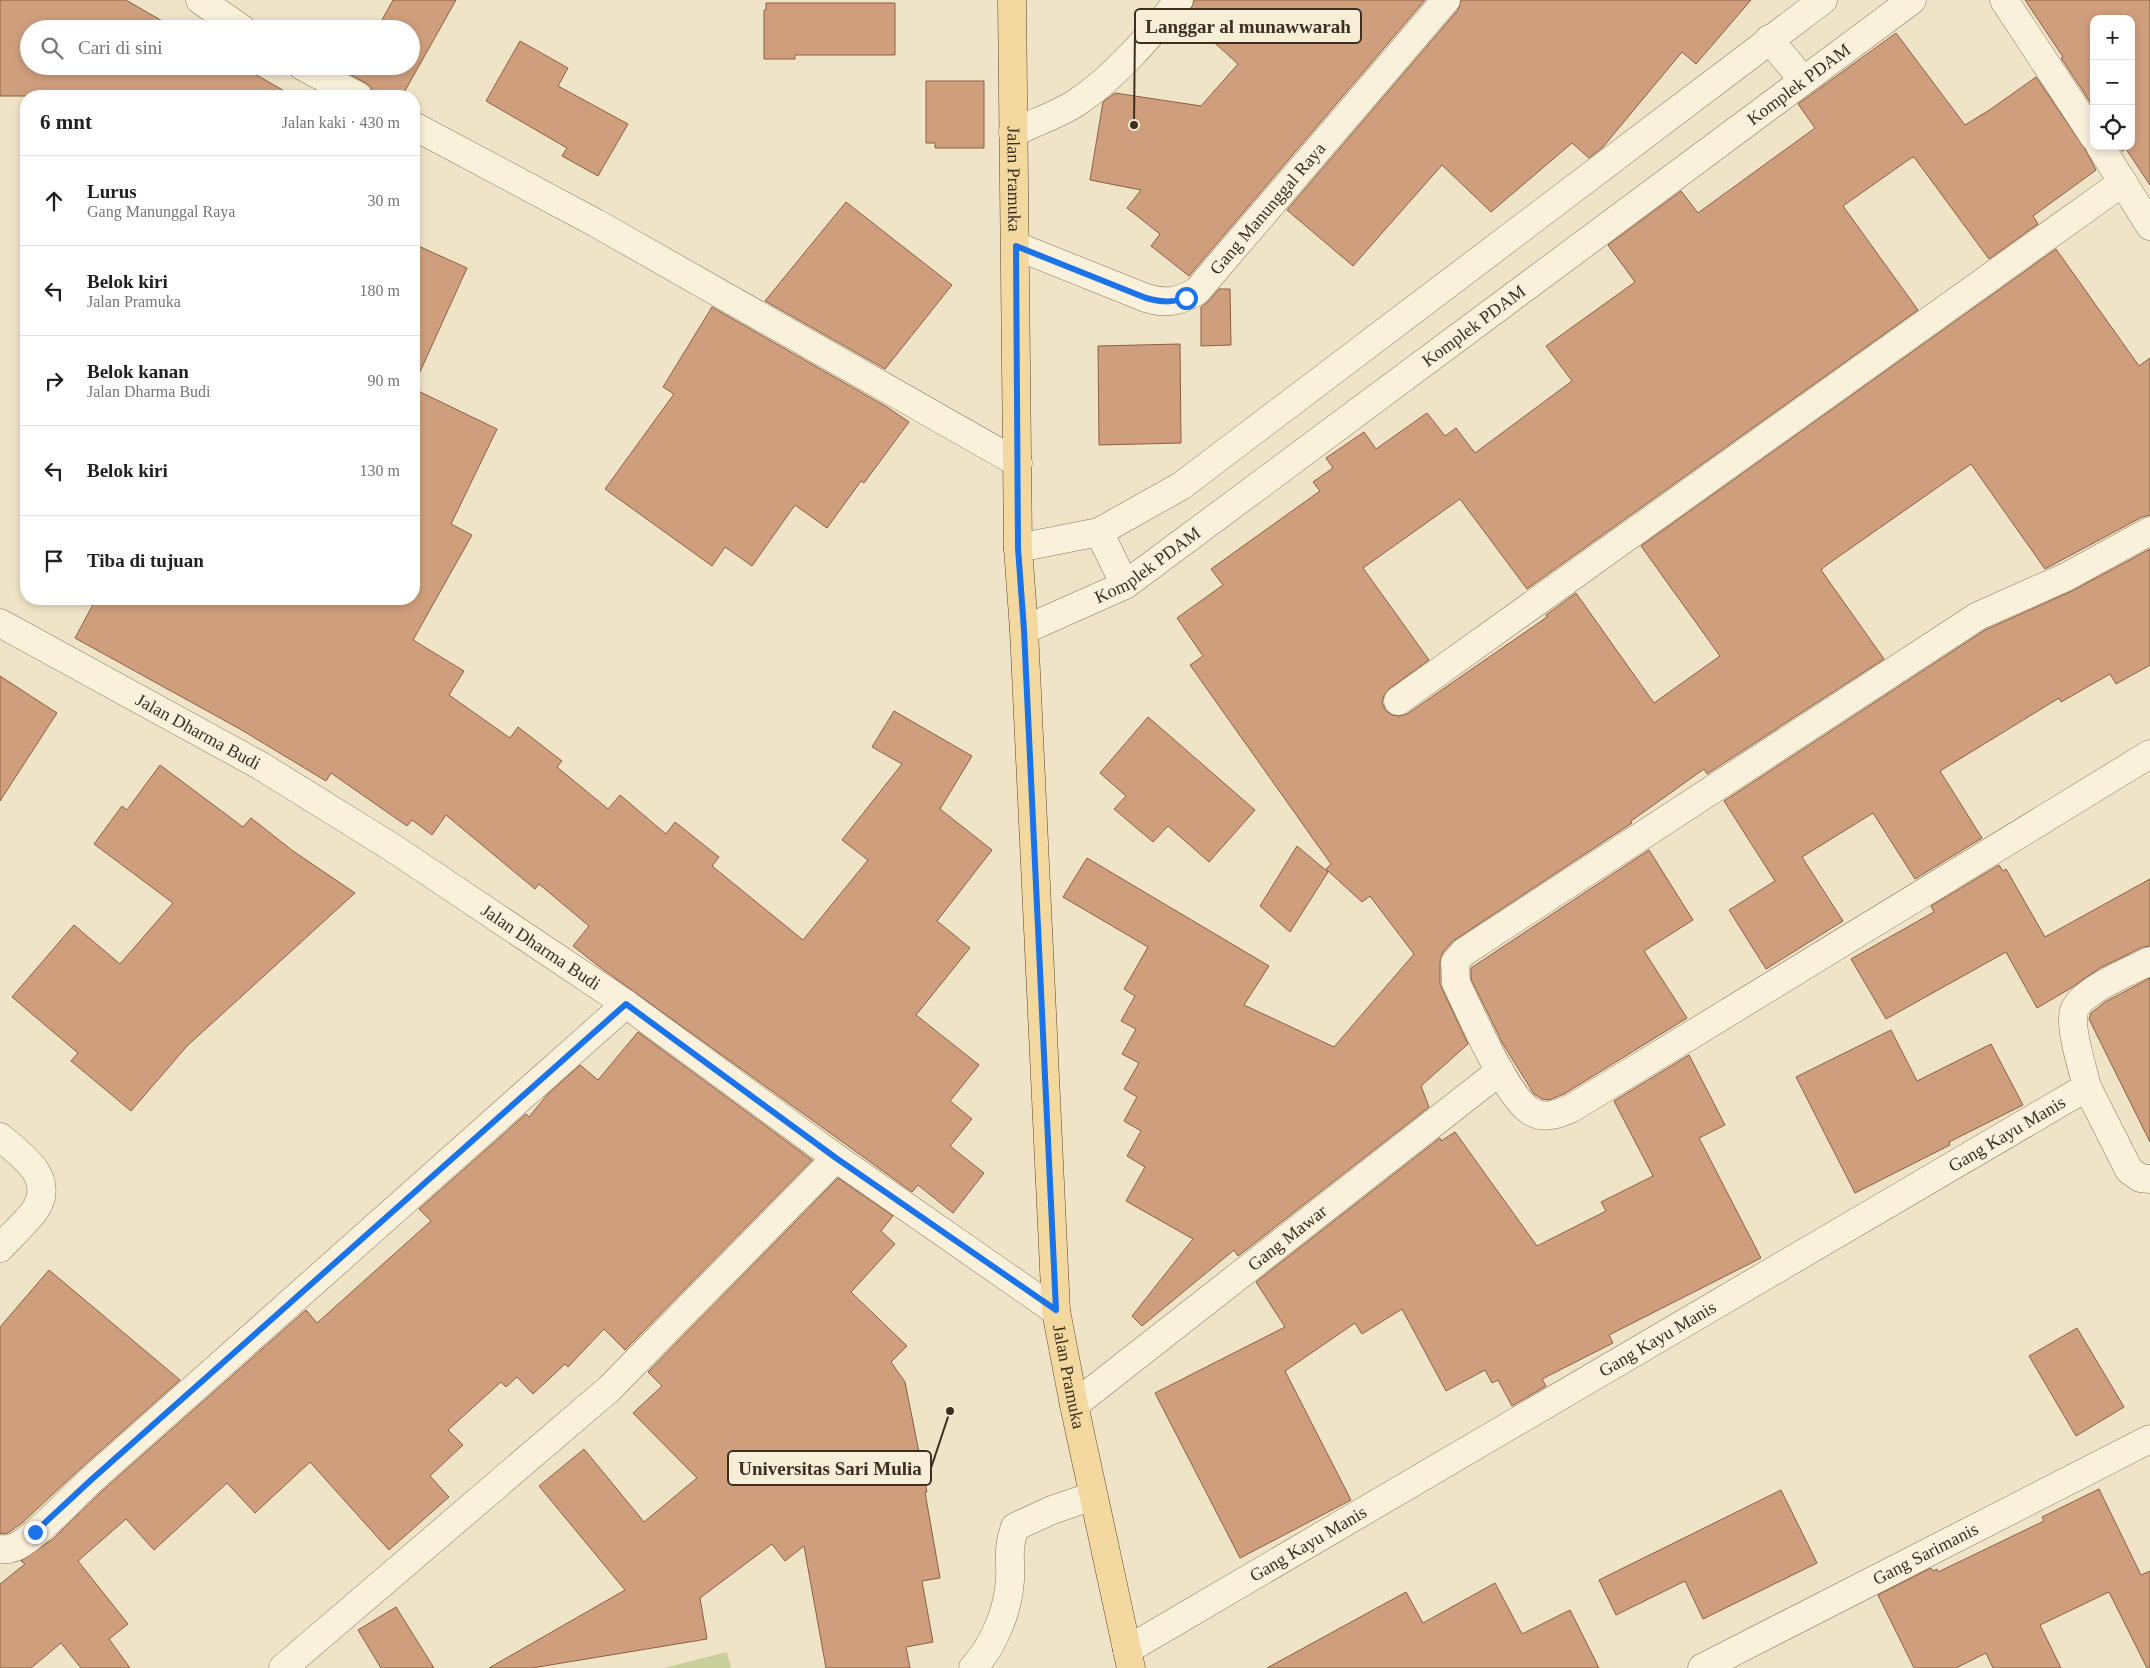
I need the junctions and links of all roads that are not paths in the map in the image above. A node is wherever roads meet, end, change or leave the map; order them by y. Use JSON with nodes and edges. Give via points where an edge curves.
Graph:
{"nodes":[{"id":1,"x":200,"y":0,"type":"edge"},
{"id":2,"x":1012,"y":0,"type":"edge"},
{"id":3,"x":1179,"y":0,"type":"edge"},
{"id":4,"x":1446,"y":0,"type":"edge"},
{"id":5,"x":1823,"y":0,"type":"edge"},
{"id":6,"x":1912,"y":0,"type":"edge"},
{"id":7,"x":2004,"y":0,"type":"edge"},
{"id":8,"x":229,"y":20,"type":"edge"},
{"id":9,"x":1769,"y":39,"type":"junction"},
{"id":10,"x":319,"y":75,"type":"edge"},
{"id":11,"x":1803,"y":80,"type":"junction"},
{"id":12,"x":347,"y":90,"type":"edge"},
{"id":13,"x":420,"y":129,"type":"edge"},
{"id":14,"x":2090,"y":131,"type":"edge"},
{"id":15,"x":1013,"y":133,"type":"junction"},
{"id":16,"x":2103,"y":150,"type":"edge"},
{"id":17,"x":2123,"y":182,"type":"junction"},
{"id":18,"x":2150,"y":226,"type":"edge"},
{"id":19,"x":1016,"y":246,"type":"junction"},
{"id":20,"x":1018,"y":463,"type":"junction"},
{"id":21,"x":2150,"y":531,"type":"edge"},
{"id":22,"x":1099,"y":532,"type":"junction"},
{"id":23,"x":1018,"y":548,"type":"junction"},
{"id":24,"x":1125,"y":585,"type":"junction"},
{"id":25,"x":0,"y":623,"type":"edge"},
{"id":26,"x":1024,"y":630,"type":"junction"},
{"id":27,"x":1398,"y":700,"type":"dead end"},
{"id":28,"x":2150,"y":754,"type":"edge"},
{"id":29,"x":2150,"y":960,"type":"edge"},
{"id":30,"x":626,"y":1004,"type":"junction"},
{"id":31,"x":1500,"y":1071,"type":"junction"},
{"id":32,"x":2087,"y":1087,"type":"junction"},
{"id":33,"x":0,"y":1138,"type":"edge"},
{"id":34,"x":836,"y":1158,"type":"junction"},
{"id":35,"x":2150,"y":1179,"type":"edge"},
{"id":36,"x":0,"y":1248,"type":"edge"},
{"id":37,"x":1056,"y":1310,"type":"junction"},
{"id":38,"x":1074,"y":1405,"type":"junction"},
{"id":39,"x":2150,"y":1439,"type":"edge"},
{"id":40,"x":1094,"y":1496,"type":"junction"},
{"id":41,"x":0,"y":1549,"type":"edge"},
{"id":42,"x":1129,"y":1659,"type":"edge"},
{"id":43,"x":283,"y":1668,"type":"edge"},
{"id":44,"x":973,"y":1668,"type":"edge"},
{"id":45,"x":1702,"y":1668,"type":"edge"}],
"edges":[{"from":1,"to":8,"type":"street"},
{"from":2,"to":15,"type":"main road","name":"Jalan Pramuka"},
{"from":3,"to":15,"type":"street","via":[[1149,36],[1097,86],[1074,104]]},
{"from":4,"to":19,"type":"street","name":"Gang Manunggal Raya","via":[[1197,291],[1186,298],[1174,302],[1146,298]]},
{"from":5,"to":9,"type":"street"},
{"from":6,"to":11,"type":"street","name":"Komplek PDAM"},
{"from":7,"to":14,"type":"street"},
{"from":9,"to":11,"type":"street"},
{"from":9,"to":22,"type":"street","via":[[1181,486]]},
{"from":10,"to":12,"type":"street"},
{"from":11,"to":24,"type":"street","name":"Komplek PDAM"},
{"from":13,"to":20,"type":"street","via":[[596,223]]},
{"from":15,"to":19,"type":"main road","name":"Jalan Pramuka"},
{"from":16,"to":17,"type":"street"},
{"from":17,"to":18,"type":"street"},
{"from":17,"to":27,"type":"street"},
{"from":19,"to":20,"type":"main road","name":"Jalan Pramuka"},
{"from":20,"to":23,"type":"main road","name":"Jalan Pramuka"},
{"from":21,"to":31,"type":"street","via":[[2066,578],[1978,616],[1464,952],[1455,962],[1456,983]]},
{"from":22,"to":23,"type":"street"},
{"from":22,"to":24,"type":"street"},
{"from":23,"to":26,"type":"main road","name":"Jalan Pramuka"},
{"from":24,"to":26,"type":"street","name":"Komplek PDAM"},
{"from":25,"to":30,"type":"street","name":"Jalan Dharma Budi","via":[[261,766],[393,848]]},
{"from":26,"to":37,"type":"main road","name":"Jalan Pramuka"},
{"from":28,"to":31,"type":"street","via":[[1572,1108],[1542,1116],[1531,1112],[1514,1096]]},
{"from":29,"to":32,"type":"street","via":[[2093,990],[2074,1012],[2075,1038]]},
{"from":30,"to":34,"type":"street","name":"Jalan Dharma Budi"},
{"from":30,"to":41,"type":"street","via":[[35,1532],[16,1547]]},
{"from":31,"to":38,"type":"street","name":"Gang Mawar"},
{"from":32,"to":35,"type":"street","name":"Gang Kayu Manis","via":[[2129,1170],[2140,1178]]},
{"from":32,"to":42,"type":"street","name":"Gang Kayu Manis"},
{"from":33,"to":36,"type":"street","via":[[34,1167],[41,1192],[37,1207]]},
{"from":34,"to":37,"type":"street","name":"Jalan Dharma Budi"},
{"from":34,"to":43,"type":"street","via":[[609,1389]]},
{"from":37,"to":38,"type":"main road","name":"Jalan Pramuka"},
{"from":38,"to":40,"type":"main road","name":"Jalan Pramuka"},
{"from":39,"to":45,"type":"street","name":"Gang Sarimanis"},
{"from":40,"to":42,"type":"main road","name":"Jalan Pramuka"},
{"from":40,"to":44,"type":"street","via":[[1015,1527],[1008,1552],[1010,1579],[1007,1602],[997,1631]]}]}
